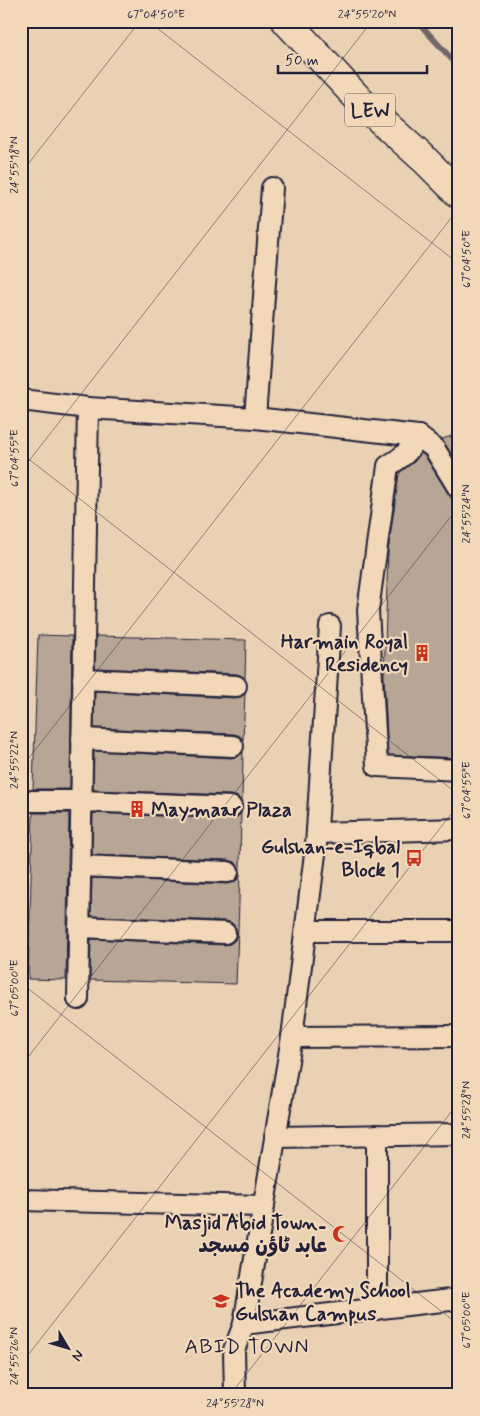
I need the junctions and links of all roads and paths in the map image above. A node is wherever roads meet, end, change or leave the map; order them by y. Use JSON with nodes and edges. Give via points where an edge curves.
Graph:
{"nodes":[{"id":1,"x":286,"y":21,"type":"edge"},
{"id":2,"x":272,"y":188,"type":"dead end"},
{"id":3,"x":459,"y":194,"type":"edge"},
{"id":4,"x":21,"y":400,"type":"edge"},
{"id":5,"x":88,"y":408,"type":"junction"},
{"id":6,"x":255,"y":418,"type":"junction"},
{"id":7,"x":418,"y":436,"type":"junction"},
{"id":8,"x":459,"y":489,"type":"edge"},
{"id":9,"x":330,"y":626,"type":"dead end"},
{"id":10,"x":83,"y":679,"type":"junction"},
{"id":11,"x":236,"y":686,"type":"dead end"},
{"id":12,"x":82,"y":739,"type":"junction"},
{"id":13,"x":233,"y":746,"type":"dead end"},
{"id":14,"x":459,"y":770,"type":"edge"},
{"id":15,"x":21,"y":801,"type":"edge"},
{"id":16,"x":81,"y":801,"type":"junction"},
{"id":17,"x":231,"y":807,"type":"dead end"},
{"id":18,"x":459,"y":829,"type":"edge"},
{"id":19,"x":317,"y":833,"type":"junction"},
{"id":20,"x":80,"y":866,"type":"junction"},
{"id":21,"x":228,"y":872,"type":"dead end"},
{"id":22,"x":79,"y":927,"type":"junction"},
{"id":23,"x":306,"y":931,"type":"junction"},
{"id":24,"x":459,"y":931,"type":"edge"},
{"id":25,"x":225,"y":933,"type":"dead end"},
{"id":26,"x":78,"y":999,"type":"dead end"},
{"id":27,"x":459,"y":1036,"type":"edge"},
{"id":28,"x":292,"y":1037,"type":"junction"},
{"id":29,"x":459,"y":1134,"type":"edge"},
{"id":30,"x":377,"y":1135,"type":"junction"},
{"id":31,"x":276,"y":1136,"type":"junction"},
{"id":32,"x":21,"y":1200,"type":"edge"},
{"id":33,"x":264,"y":1206,"type":"junction"},
{"id":34,"x":459,"y":1299,"type":"edge"},
{"id":35,"x":377,"y":1309,"type":"junction"},
{"id":36,"x":244,"y":1324,"type":"junction"},
{"id":37,"x":235,"y":1395,"type":"edge"}],
"edges":[{"from":1,"to":3,"type":"highway","number":"LEW","via":[[365,106]]},
{"from":2,"to":6,"type":"street"},
{"from":4,"to":5,"type":"street"},
{"from":5,"to":6,"type":"street"},
{"from":5,"to":10,"type":"street"},
{"from":6,"to":7,"type":"street"},
{"from":7,"to":8,"type":"street","via":[[434,448]]},
{"from":7,"to":14,"type":"street","via":[[403,457],[388,466],[368,610],[377,766]]},
{"from":9,"to":19,"type":"street"},
{"from":10,"to":11,"type":"street"},
{"from":10,"to":12,"type":"street"},
{"from":12,"to":13,"type":"street"},
{"from":12,"to":16,"type":"street"},
{"from":15,"to":16,"type":"street"},
{"from":16,"to":17,"type":"street"},
{"from":16,"to":20,"type":"street"},
{"from":18,"to":19,"type":"street"},
{"from":19,"to":23,"type":"street"},
{"from":20,"to":21,"type":"street"},
{"from":20,"to":22,"type":"street"},
{"from":22,"to":25,"type":"street"},
{"from":22,"to":26,"type":"street"},
{"from":23,"to":24,"type":"street"},
{"from":23,"to":28,"type":"street"},
{"from":27,"to":28,"type":"street"},
{"from":28,"to":31,"type":"street"},
{"from":29,"to":30,"type":"street"},
{"from":30,"to":31,"type":"street"},
{"from":30,"to":35,"type":"street"},
{"from":31,"to":33,"type":"street"},
{"from":32,"to":33,"type":"street"},
{"from":33,"to":36,"type":"street"},
{"from":34,"to":35,"type":"street"},
{"from":35,"to":36,"type":"street"},
{"from":36,"to":37,"type":"street","via":[[234,1350]]}]}
